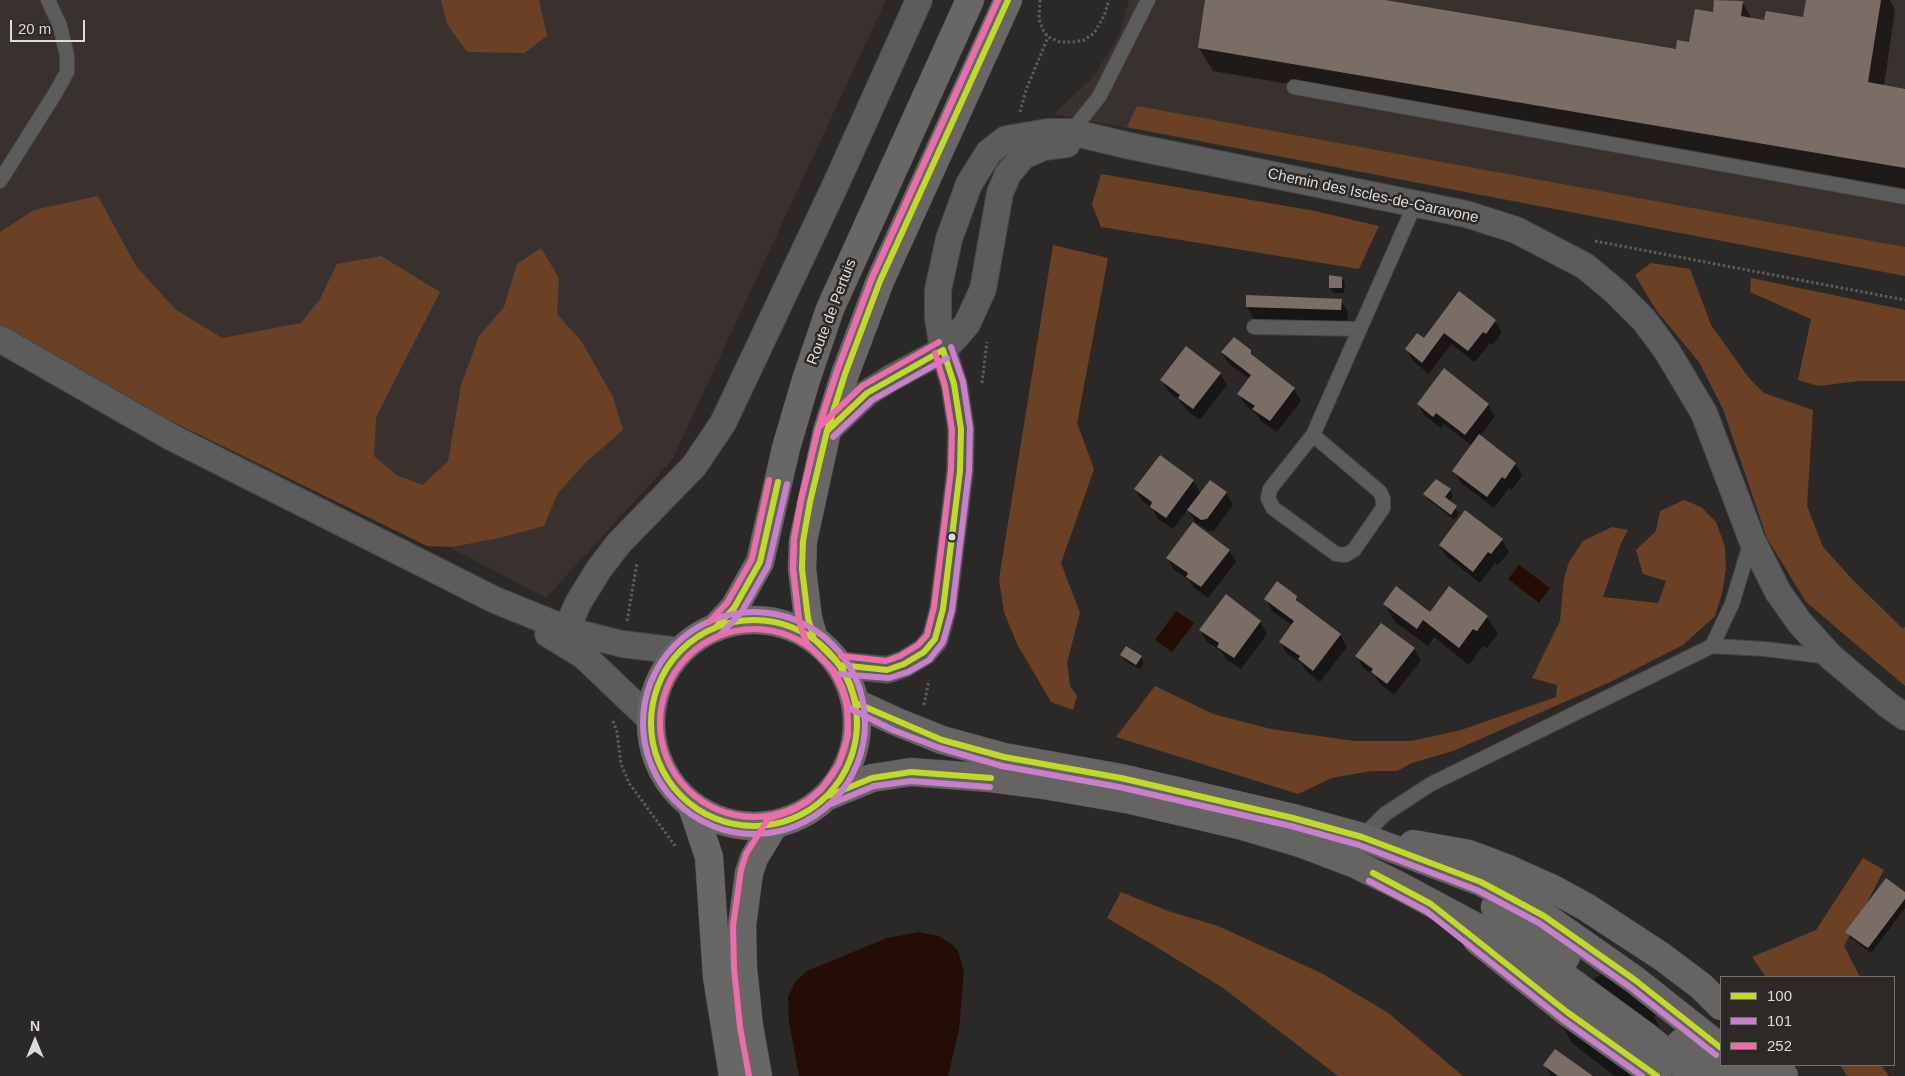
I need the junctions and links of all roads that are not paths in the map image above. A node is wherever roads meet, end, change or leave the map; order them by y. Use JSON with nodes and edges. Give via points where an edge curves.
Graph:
{"nodes":[{"id":1,"x":48,"y":0,"type":"edge"},
{"id":2,"x":919,"y":0,"type":"edge"},
{"id":3,"x":970,"y":0,"type":"edge"},
{"id":4,"x":1008,"y":0,"type":"edge"},
{"id":5,"x":1148,"y":0,"type":"edge"},
{"id":6,"x":1294,"y":87,"type":"dead end"},
{"id":7,"x":1072,"y":132,"type":"junction"},
{"id":8,"x":1130,"y":146,"type":"junction"},
{"id":9,"x":0,"y":181,"type":"edge"},
{"id":10,"x":1905,"y":197,"type":"edge"},
{"id":11,"x":1415,"y":204,"type":"junction"},
{"id":12,"x":1254,"y":327,"type":"dead end"},
{"id":13,"x":1360,"y":329,"type":"junction"},
{"id":14,"x":0,"y":339,"type":"edge"},
{"id":15,"x":943,"y":350,"type":"junction"},
{"id":16,"x":827,"y":431,"type":"junction"},
{"id":17,"x":1313,"y":435,"type":"junction"},
{"id":18,"x":1752,"y":540,"type":"junction"},
{"id":19,"x":495,"y":600,"type":"junction"},
{"id":20,"x":715,"y":628,"type":"junction"},
{"id":21,"x":567,"y":629,"type":"junction"},
{"id":22,"x":814,"y":639,"type":"junction"},
{"id":23,"x":1712,"y":646,"type":"junction"},
{"id":24,"x":680,"y":650,"type":"junction"},
{"id":25,"x":1831,"y":657,"type":"junction"},
{"id":26,"x":840,"y":665,"type":"junction"},
{"id":27,"x":856,"y":703,"type":"junction"},
{"id":28,"x":1905,"y":717,"type":"edge"},
{"id":29,"x":650,"y":719,"type":"junction"},
{"id":30,"x":828,"y":796,"type":"junction"},
{"id":31,"x":692,"y":806,"type":"junction"},
{"id":32,"x":774,"y":825,"type":"junction"},
{"id":33,"x":1362,"y":836,"type":"junction"},
{"id":34,"x":1432,"y":864,"type":"junction"},
{"id":35,"x":1431,"y":904,"type":"junction"},
{"id":36,"x":1720,"y":1005,"type":"edge"},
{"id":37,"x":1720,"y":1047,"type":"edge"},
{"id":38,"x":1743,"y":1066,"type":"edge"},
{"id":39,"x":1776,"y":1066,"type":"edge"},
{"id":40,"x":733,"y":1076,"type":"edge"},
{"id":41,"x":758,"y":1076,"type":"edge"},
{"id":42,"x":1657,"y":1076,"type":"edge"},
{"id":43,"x":1695,"y":1076,"type":"edge"},
{"id":44,"x":1725,"y":1076,"type":"edge"},
{"id":45,"x":1754,"y":1076,"type":"edge"},
{"id":46,"x":1784,"y":1076,"type":"edge"}],
"edges":[{"from":1,"to":9,"type":"lane","via":[[60,26],[67,72]]},
{"from":2,"to":21,"type":"street","via":[[723,423],[694,466],[609,556],[578,603]]},
{"from":3,"to":20,"type":"main road","name":"Route de Pertuis","via":[[830,309],[786,448],[760,562],[734,608]]},
{"from":4,"to":16,"type":"main road","via":[[880,281]]},
{"from":5,"to":7,"type":"lane","via":[[1099,97]]},
{"from":6,"to":10,"type":"lane"},
{"from":7,"to":8,"type":"street"},
{"from":7,"to":15,"type":"street","via":[[1048,132],[1006,139],[989,152],[969,184],[949,239],[938,290]]},
{"from":8,"to":11,"type":"street","name":"Chemin des Iscles-de-Garavone"},
{"from":8,"to":15,"type":"street","via":[[1071,143],[1044,147],[1023,156],[1008,174],[1000,193],[983,289],[967,324]]},
{"from":11,"to":13,"type":"lane"},
{"from":11,"to":18,"type":"street","name":"Chemin des Iscles-de-Garavone","via":[[1466,214],[1516,230],[1585,266],[1616,292],[1644,320],[1667,351],[1704,413]]},
{"from":12,"to":13,"type":"lane"},
{"from":13,"to":17,"type":"lane"},
{"from":14,"to":19,"type":"street","via":[[171,437]]},
{"from":15,"to":16,"type":"street","via":[[867,393]]},
{"from":15,"to":26,"type":"street","via":[[954,384],[961,429],[960,471],[943,609],[935,638],[924,652],[887,670]]},
{"from":16,"to":22,"type":"main road","via":[[804,541],[802,570]]},
{"from":17,"to":17,"type":"lane","via":[[1270,489],[1268,498],[1273,508],[1336,554],[1345,555],[1354,550],[1383,508],[1383,499],[1380,492]]},
{"from":18,"to":23,"type":"lane","via":[[1732,604]]},
{"from":18,"to":25,"type":"street","name":"Chemin des Iscles-de-Garavone","via":[[1778,592],[1800,623]]},
{"from":19,"to":21,"type":"street"},
{"from":19,"to":29,"type":"street","via":[[584,656]]},
{"from":20,"to":22,"type":"main road","via":[[740,621],[766,621],[791,627]]},
{"from":20,"to":24,"type":"main road"},
{"from":21,"to":24,"type":"street","via":[[622,644]]},
{"from":22,"to":26,"type":"main road"},
{"from":23,"to":25,"type":"lane"},
{"from":23,"to":33,"type":"lane","via":[[1431,784],[1385,814]]},
{"from":24,"to":29,"type":"main road","via":[[659,682]]},
{"from":25,"to":28,"type":"street","name":"Chemin des Iscles-de-Garavone"},
{"from":26,"to":27,"type":"main road"},
{"from":27,"to":30,"type":"main road","via":[[857,736],[847,768]]},
{"from":27,"to":33,"type":"highway","via":[[942,740],[1004,757],[1121,778]]},
{"from":29,"to":31,"type":"main road","via":[[654,752],[669,782]]},
{"from":30,"to":32,"type":"main road","via":[[800,816]]},
{"from":30,"to":35,"type":"highway","via":[[872,778],[911,772],[990,778],[1132,800],[1300,843],[1355,864]]},
{"from":31,"to":32,"type":"main road","via":[[731,824],[752,827]]},
{"from":31,"to":40,"type":"main road","via":[[709,857],[717,977]]},
{"from":32,"to":41,"type":"main road","via":[[748,873],[742,926],[749,1026]]},
{"from":33,"to":34,"type":"highway"},
{"from":33,"to":36,"type":"highway","via":[[1469,854],[1553,890],[1586,907],[1661,956]]},
{"from":34,"to":37,"type":"highway","via":[[1481,882],[1544,916],[1635,980]]},
{"from":34,"to":44,"type":"highway","via":[[1502,911]]},
{"from":35,"to":42,"type":"highway","via":[[1567,1012]]},
{"from":35,"to":43,"type":"highway","via":[[1561,973]]},
{"from":38,"to":45,"type":"highway"},
{"from":39,"to":46,"type":"highway"}]}
